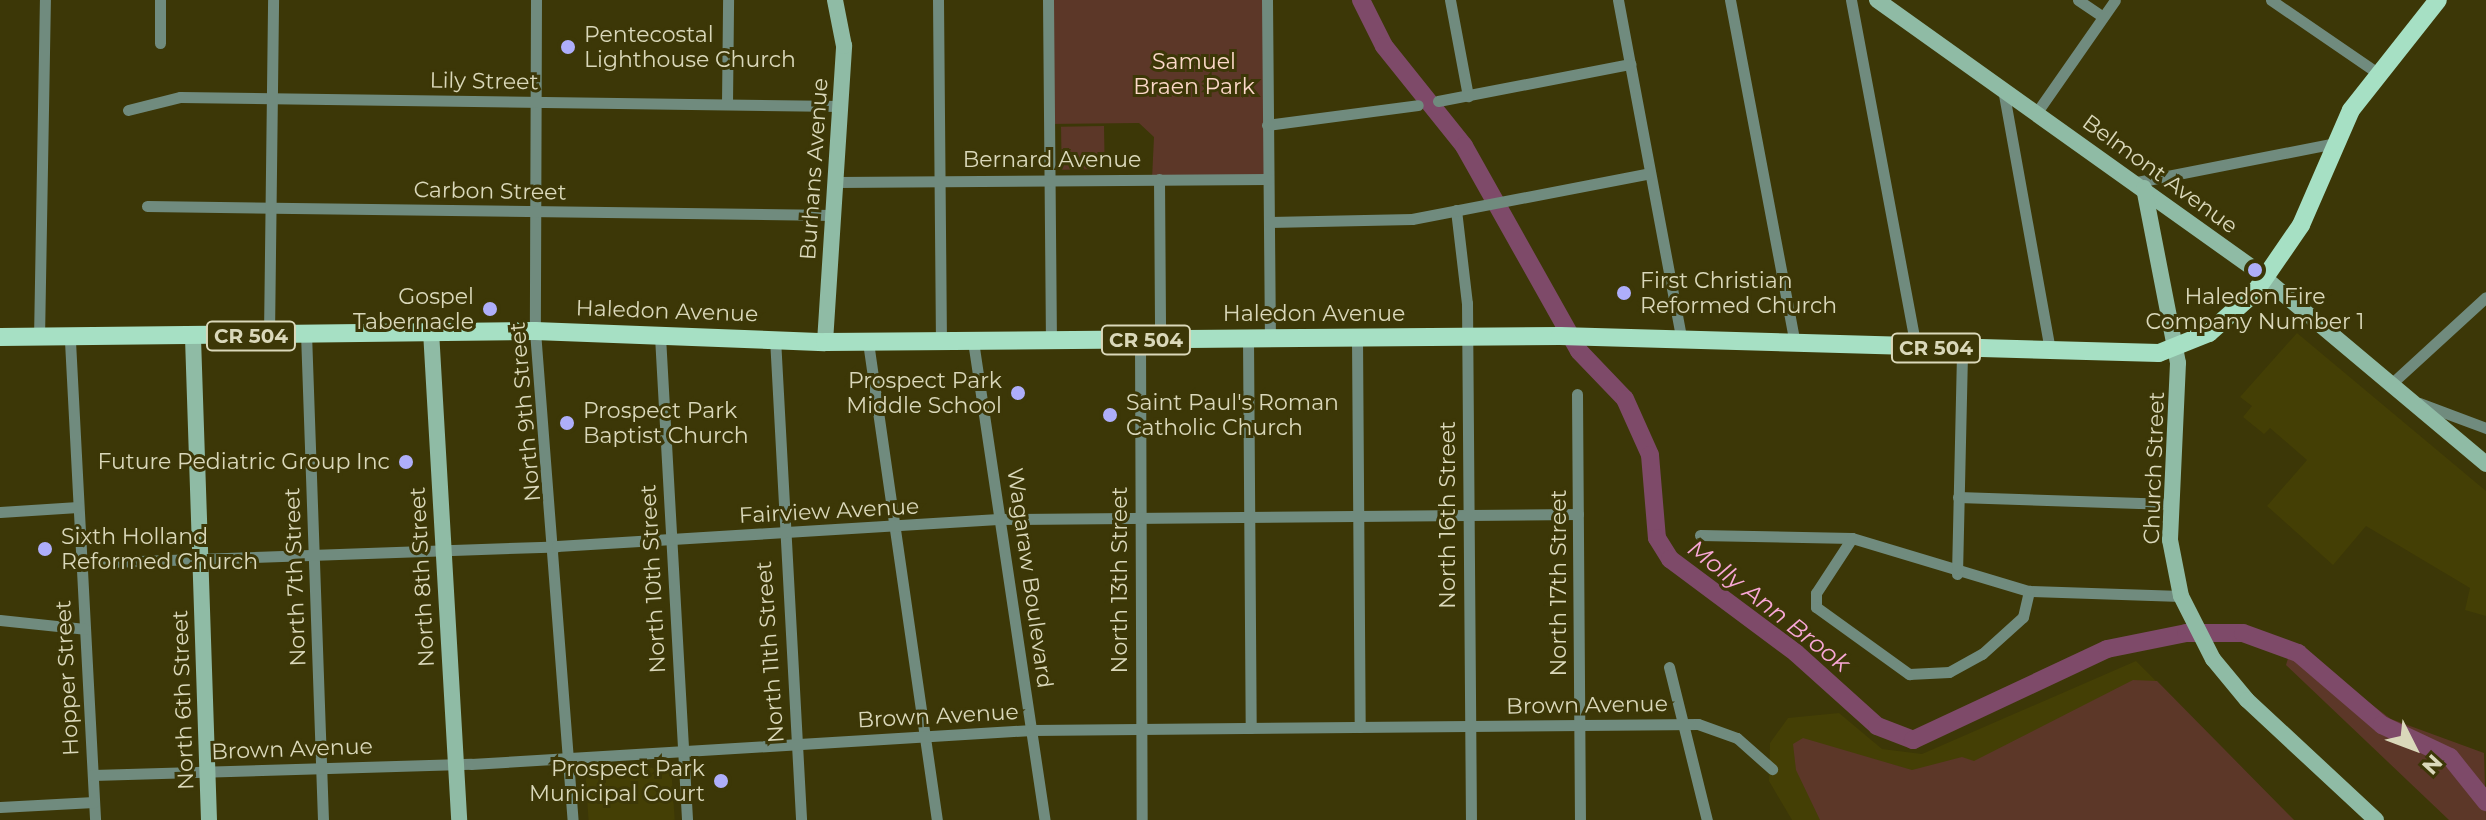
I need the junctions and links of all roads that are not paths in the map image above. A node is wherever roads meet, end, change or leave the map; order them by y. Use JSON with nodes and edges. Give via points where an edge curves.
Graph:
{"nodes":[{"id":1,"x":45,"y":0,"type":"edge"},
{"id":2,"x":160,"y":0,"type":"edge"},
{"id":3,"x":273,"y":0,"type":"edge"},
{"id":4,"x":536,"y":0,"type":"edge"},
{"id":5,"x":728,"y":0,"type":"edge"},
{"id":6,"x":835,"y":0,"type":"edge"},
{"id":7,"x":938,"y":0,"type":"edge"},
{"id":8,"x":1048,"y":0,"type":"edge"},
{"id":9,"x":1267,"y":0,"type":"edge"},
{"id":10,"x":1450,"y":0,"type":"edge"},
{"id":11,"x":1618,"y":0,"type":"edge"},
{"id":12,"x":1730,"y":0,"type":"edge"},
{"id":13,"x":1851,"y":0,"type":"edge"},
{"id":14,"x":1877,"y":0,"type":"edge"},
{"id":15,"x":2078,"y":0,"type":"edge"},
{"id":16,"x":2115,"y":0,"type":"edge"},
{"id":17,"x":2271,"y":0,"type":"edge"},
{"id":18,"x":2438,"y":0,"type":"edge"},
{"id":19,"x":2103,"y":17,"type":"junction"},
{"id":20,"x":160,"y":43,"type":"dead end"},
{"id":21,"x":1630,"y":64,"type":"junction"},
{"id":22,"x":2379,"y":74,"type":"junction"},
{"id":23,"x":2003,"y":89,"type":"junction"},
{"id":24,"x":1468,"y":96,"type":"junction"},
{"id":25,"x":272,"y":98,"type":"junction"},
{"id":26,"x":1438,"y":101,"type":"dead end"},
{"id":27,"x":535,"y":102,"type":"junction"},
{"id":28,"x":727,"y":104,"type":"junction"},
{"id":29,"x":1418,"y":105,"type":"dead end"},
{"id":30,"x":840,"y":106,"type":"junction"},
{"id":31,"x":128,"y":110,"type":"dead end"},
{"id":32,"x":2037,"y":112,"type":"junction"},
{"id":33,"x":1267,"y":125,"type":"junction"},
{"id":34,"x":2336,"y":143,"type":"junction"},
{"id":35,"x":1650,"y":173,"type":"junction"},
{"id":36,"x":1159,"y":179,"type":"junction"},
{"id":37,"x":1268,"y":179,"type":"junction"},
{"id":38,"x":1049,"y":180,"type":"junction"},
{"id":39,"x":940,"y":181,"type":"junction"},
{"id":40,"x":836,"y":182,"type":"junction"},
{"id":41,"x":2141,"y":185,"type":"junction"},
{"id":42,"x":147,"y":206,"type":"dead end"},
{"id":43,"x":271,"y":208,"type":"junction"},
{"id":44,"x":1456,"y":210,"type":"junction"},
{"id":45,"x":535,"y":211,"type":"junction"},
{"id":46,"x":833,"y":215,"type":"junction"},
{"id":47,"x":1269,"y":222,"type":"junction"},
{"id":48,"x":2266,"y":278,"type":"junction"},
{"id":49,"x":2486,"y":297,"type":"edge"},
{"id":50,"x":431,"y":331,"type":"junction"},
{"id":51,"x":535,"y":331,"type":"junction"},
{"id":52,"x":306,"y":333,"type":"junction"},
{"id":53,"x":269,"y":335,"type":"junction"},
{"id":54,"x":660,"y":336,"type":"junction"},
{"id":55,"x":0,"y":337,"type":"edge"},
{"id":56,"x":1467,"y":337,"type":"junction"},
{"id":57,"x":193,"y":338,"type":"junction"},
{"id":58,"x":775,"y":338,"type":"junction"},
{"id":59,"x":1248,"y":338,"type":"junction"},
{"id":60,"x":1270,"y":338,"type":"junction"},
{"id":61,"x":1357,"y":338,"type":"junction"},
{"id":62,"x":1140,"y":340,"type":"junction"},
{"id":63,"x":1160,"y":340,"type":"junction"},
{"id":64,"x":39,"y":341,"type":"junction"},
{"id":65,"x":70,"y":341,"type":"junction"},
{"id":66,"x":941,"y":341,"type":"junction"},
{"id":67,"x":973,"y":341,"type":"junction"},
{"id":68,"x":1051,"y":341,"type":"junction"},
{"id":69,"x":1682,"y":341,"type":"junction"},
{"id":70,"x":825,"y":342,"type":"junction"},
{"id":71,"x":868,"y":342,"type":"junction"},
{"id":72,"x":1795,"y":344,"type":"junction"},
{"id":73,"x":1916,"y":348,"type":"junction"},
{"id":74,"x":1962,"y":348,"type":"junction"},
{"id":75,"x":2177,"y":350,"type":"junction"},
{"id":76,"x":2050,"y":351,"type":"junction"},
{"id":77,"x":2390,"y":385,"type":"junction"},
{"id":78,"x":1577,"y":394,"type":"dead end"},
{"id":79,"x":2406,"y":398,"type":"junction"},
{"id":80,"x":2486,"y":428,"type":"edge"},
{"id":81,"x":2482,"y":455,"type":"edge"},
{"id":82,"x":1958,"y":497,"type":"junction"},
{"id":83,"x":2172,"y":504,"type":"junction"},
{"id":84,"x":78,"y":507,"type":"junction"},
{"id":85,"x":0,"y":512,"type":"edge"},
{"id":86,"x":1578,"y":514,"type":"junction"},
{"id":87,"x":1469,"y":515,"type":"junction"},
{"id":88,"x":1358,"y":516,"type":"junction"},
{"id":89,"x":1249,"y":517,"type":"junction"},
{"id":90,"x":1140,"y":518,"type":"junction"},
{"id":91,"x":1002,"y":519,"type":"junction"},
{"id":92,"x":895,"y":529,"type":"junction"},
{"id":93,"x":783,"y":533,"type":"junction"},
{"id":94,"x":1700,"y":535,"type":"dead end"},
{"id":95,"x":1852,"y":538,"type":"junction"},
{"id":96,"x":670,"y":540,"type":"junction"},
{"id":97,"x":557,"y":546,"type":"junction"},
{"id":98,"x":442,"y":552,"type":"junction"},
{"id":99,"x":315,"y":555,"type":"junction"},
{"id":100,"x":200,"y":558,"type":"junction"},
{"id":101,"x":81,"y":563,"type":"junction"},
{"id":102,"x":1957,"y":574,"type":"junction"},
{"id":103,"x":2029,"y":591,"type":"junction"},
{"id":104,"x":2181,"y":596,"type":"junction"},
{"id":105,"x":0,"y":620,"type":"edge"},
{"id":106,"x":85,"y":629,"type":"junction"},
{"id":107,"x":1669,"y":667,"type":"dead end"},
{"id":108,"x":1683,"y":725,"type":"junction"},
{"id":109,"x":1469,"y":726,"type":"junction"},
{"id":110,"x":1579,"y":726,"type":"junction"},
{"id":111,"x":1360,"y":727,"type":"junction"},
{"id":112,"x":1251,"y":728,"type":"junction"},
{"id":113,"x":1141,"y":729,"type":"junction"},
{"id":114,"x":1032,"y":730,"type":"junction"},
{"id":115,"x":921,"y":737,"type":"junction"},
{"id":116,"x":796,"y":744,"type":"junction"},
{"id":117,"x":683,"y":751,"type":"junction"},
{"id":118,"x":569,"y":758,"type":"junction"},
{"id":119,"x":455,"y":764,"type":"junction"},
{"id":120,"x":321,"y":768,"type":"junction"},
{"id":121,"x":1772,"y":769,"type":"dead end"},
{"id":122,"x":207,"y":771,"type":"junction"},
{"id":123,"x":93,"y":775,"type":"junction"},
{"id":124,"x":94,"y":802,"type":"junction"},
{"id":125,"x":0,"y":807,"type":"edge"},
{"id":126,"x":95,"y":820,"type":"edge"},
{"id":127,"x":209,"y":820,"type":"edge"},
{"id":128,"x":323,"y":820,"type":"edge"},
{"id":129,"x":459,"y":820,"type":"edge"},
{"id":130,"x":573,"y":820,"type":"edge"},
{"id":131,"x":687,"y":820,"type":"edge"},
{"id":132,"x":801,"y":820,"type":"edge"},
{"id":133,"x":937,"y":820,"type":"edge"},
{"id":134,"x":1045,"y":820,"type":"edge"},
{"id":135,"x":1142,"y":820,"type":"edge"},
{"id":136,"x":1471,"y":820,"type":"edge"},
{"id":137,"x":1580,"y":820,"type":"edge"},
{"id":138,"x":1707,"y":820,"type":"edge"},
{"id":139,"x":2376,"y":820,"type":"edge"}],
"edges":[{"from":1,"to":64,"type":"street"},
{"from":2,"to":20,"type":"street"},
{"from":3,"to":25,"type":"street"},
{"from":4,"to":27,"type":"street","name":"North 9th Street"},
{"from":5,"to":28,"type":"street"},
{"from":6,"to":30,"type":"street","name":"Burhans Avenue","via":[[844,46]]},
{"from":7,"to":39,"type":"street"},
{"from":8,"to":38,"type":"street"},
{"from":9,"to":33,"type":"street"},
{"from":10,"to":24,"type":"street"},
{"from":11,"to":21,"type":"street"},
{"from":12,"to":72,"type":"street"},
{"from":13,"to":73,"type":"street"},
{"from":14,"to":23,"type":"street","name":"Belmont Avenue"},
{"from":15,"to":19,"type":"street"},
{"from":16,"to":19,"type":"street"},
{"from":17,"to":22,"type":"street"},
{"from":18,"to":22,"type":"main road"},
{"from":19,"to":32,"type":"street"},
{"from":21,"to":24,"type":"street"},
{"from":21,"to":35,"type":"street"},
{"from":22,"to":34,"type":"main road"},
{"from":23,"to":32,"type":"street","name":"Belmont Avenue"},
{"from":23,"to":76,"type":"street"},
{"from":24,"to":26,"type":"street"},
{"from":25,"to":27,"type":"street","name":"Lily Street"},
{"from":25,"to":31,"type":"street","name":"Lily Street","via":[[180,97]]},
{"from":25,"to":43,"type":"street"},
{"from":27,"to":28,"type":"street","name":"Lily Street"},
{"from":27,"to":45,"type":"street","name":"North 9th Street"},
{"from":28,"to":30,"type":"street","name":"Lily Street"},
{"from":29,"to":33,"type":"street"},
{"from":30,"to":40,"type":"street","name":"Burhans Avenue"},
{"from":32,"to":41,"type":"street","name":"Belmont Avenue"},
{"from":33,"to":37,"type":"street"},
{"from":34,"to":41,"type":"street"},
{"from":34,"to":48,"type":"main road","via":[[2301,225]]},
{"from":35,"to":44,"type":"street"},
{"from":35,"to":69,"type":"street"},
{"from":36,"to":37,"type":"street","name":"Bernard Avenue"},
{"from":36,"to":38,"type":"street","name":"Bernard Avenue"},
{"from":36,"to":63,"type":"street"},
{"from":37,"to":47,"type":"street"},
{"from":38,"to":39,"type":"street","name":"Bernard Avenue"},
{"from":38,"to":68,"type":"street"},
{"from":39,"to":40,"type":"street","name":"Bernard Avenue"},
{"from":39,"to":66,"type":"street"},
{"from":40,"to":46,"type":"street","name":"Burhans Avenue"},
{"from":41,"to":48,"type":"street","name":"Belmont Avenue"},
{"from":41,"to":75,"type":"street","name":"Church Street"},
{"from":42,"to":43,"type":"street","name":"Carbon Street"},
{"from":43,"to":45,"type":"street","name":"Carbon Street"},
{"from":43,"to":53,"type":"street"},
{"from":44,"to":47,"type":"street","via":[[1395,220]]},
{"from":44,"to":56,"type":"street","name":"North 16th Street"},
{"from":45,"to":46,"type":"street","name":"Carbon Street"},
{"from":45,"to":51,"type":"street","name":"North 9th Street"},
{"from":46,"to":70,"type":"street","name":"Burhans Avenue"},
{"from":47,"to":60,"type":"street"},
{"from":48,"to":75,"type":"main road","via":[[2228,319]]},
{"from":48,"to":77,"type":"street","name":"Belmont Avenue"},
{"from":49,"to":77,"type":"street"},
{"from":50,"to":51,"type":"main road","name":"Haledon Avenue","number":"CR 504"},
{"from":50,"to":52,"type":"main road","name":"Haledon Avenue","number":"CR 504"},
{"from":50,"to":98,"type":"street","name":"North 8th Street"},
{"from":51,"to":54,"type":"main road","name":"Haledon Avenue","number":"CR 504"},
{"from":51,"to":97,"type":"street","name":"North 9th Street"},
{"from":52,"to":53,"type":"main road","name":"Haledon Avenue","number":"CR 504"},
{"from":52,"to":99,"type":"street","name":"North 7th Street"},
{"from":53,"to":57,"type":"main road","name":"Haledon Avenue","number":"CR 504"},
{"from":54,"to":58,"type":"main road","name":"Haledon Avenue","number":"CR 504"},
{"from":54,"to":96,"type":"street","name":"North 10th Street"},
{"from":55,"to":64,"type":"main road","name":"Haledon Avenue","number":"CR 504"},
{"from":56,"to":61,"type":"main road","name":"Haledon Avenue","number":"CR 504"},
{"from":56,"to":69,"type":"main road","name":"Haledon Avenue","number":"CR 504"},
{"from":56,"to":87,"type":"street","name":"North 16th Street"},
{"from":57,"to":65,"type":"main road","name":"Haledon Avenue","number":"CR 504"},
{"from":57,"to":100,"type":"street","name":"North 6th Street"},
{"from":58,"to":70,"type":"main road","name":"Haledon Avenue","number":"CR 504"},
{"from":58,"to":93,"type":"street","name":"North 11th Street"},
{"from":59,"to":60,"type":"main road","name":"Haledon Avenue","number":"CR 504"},
{"from":59,"to":63,"type":"main road","name":"Haledon Avenue","number":"CR 504"},
{"from":59,"to":89,"type":"street"},
{"from":60,"to":61,"type":"main road","name":"Haledon Avenue","number":"CR 504"},
{"from":61,"to":88,"type":"street"},
{"from":62,"to":63,"type":"main road","name":"Haledon Avenue","number":"CR 504"},
{"from":62,"to":68,"type":"main road","name":"Haledon Avenue","number":"CR 504"},
{"from":62,"to":90,"type":"street","name":"North 13th Street"},
{"from":64,"to":65,"type":"main road","name":"Haledon Avenue","number":"CR 504"},
{"from":65,"to":84,"type":"street","name":"Hopper Street"},
{"from":66,"to":67,"type":"main road","name":"Haledon Avenue","number":"CR 504"},
{"from":66,"to":71,"type":"main road","name":"Haledon Avenue","number":"CR 504"},
{"from":67,"to":68,"type":"main road","name":"Haledon Avenue","number":"CR 504"},
{"from":67,"to":91,"type":"street","name":"Wagaraw Boulevard"},
{"from":69,"to":72,"type":"main road","name":"Haledon Avenue","number":"CR 504"},
{"from":70,"to":71,"type":"main road","name":"Haledon Avenue","number":"CR 504"},
{"from":71,"to":92,"type":"street"},
{"from":72,"to":73,"type":"main road","name":"Haledon Avenue","number":"CR 504"},
{"from":73,"to":74,"type":"main road","name":"Haledon Avenue","number":"CR 504"},
{"from":74,"to":76,"type":"main road","name":"Haledon Avenue","number":"CR 504"},
{"from":74,"to":82,"type":"street"},
{"from":75,"to":76,"type":"main road","name":"Haledon Avenue","number":"CR 504"},
{"from":75,"to":83,"type":"street","name":"Church Street"},
{"from":77,"to":79,"type":"street","name":"Belmont Avenue"},
{"from":78,"to":86,"type":"street","name":"North 17th Street"},
{"from":79,"to":80,"type":"street","name":"Belmont Avenue"},
{"from":79,"to":81,"type":"street","name":"Belmont Avenue"},
{"from":82,"to":83,"type":"street"},
{"from":82,"to":102,"type":"street"},
{"from":83,"to":104,"type":"street","name":"Church Street","via":[[2170,540]]},
{"from":84,"to":85,"type":"street"},
{"from":84,"to":101,"type":"street","name":"Hopper Street"},
{"from":86,"to":87,"type":"street","name":"Fairview Avenue"},
{"from":86,"to":110,"type":"street","name":"North 17th Street"},
{"from":87,"to":88,"type":"street","name":"Fairview Avenue"},
{"from":87,"to":109,"type":"street","name":"North 16th Street"},
{"from":88,"to":89,"type":"street","name":"Fairview Avenue"},
{"from":88,"to":111,"type":"street"},
{"from":89,"to":90,"type":"street","name":"Fairview Avenue"},
{"from":89,"to":112,"type":"street"},
{"from":90,"to":91,"type":"street","name":"Fairview Avenue"},
{"from":90,"to":113,"type":"street","name":"North 13th Street"},
{"from":91,"to":92,"type":"street","name":"Fairview Avenue"},
{"from":91,"to":114,"type":"street","name":"Wagaraw Boulevard"},
{"from":92,"to":93,"type":"street","name":"Fairview Avenue"},
{"from":92,"to":115,"type":"street"},
{"from":93,"to":96,"type":"street","name":"Fairview Avenue"},
{"from":93,"to":116,"type":"street","name":"North 11th Street"},
{"from":94,"to":95,"type":"street"},
{"from":95,"to":102,"type":"street"},
{"from":95,"to":103,"type":"street","via":[[1816,593],[1816,607],[1909,674],[1949,672],[1982,654],[2023,617]]},
{"from":96,"to":97,"type":"street","name":"Fairview Avenue"},
{"from":96,"to":117,"type":"street","name":"North 10th Street"},
{"from":97,"to":98,"type":"street","name":"Fairview Avenue"},
{"from":97,"to":118,"type":"street","name":"North 9th Street"},
{"from":98,"to":99,"type":"street","name":"Fairview Avenue"},
{"from":98,"to":119,"type":"street","name":"North 8th Street"},
{"from":99,"to":100,"type":"street","name":"Fairview Avenue"},
{"from":99,"to":120,"type":"street","name":"North 7th Street"},
{"from":100,"to":101,"type":"street","name":"Fairview Avenue"},
{"from":100,"to":122,"type":"street","name":"North 6th Street"},
{"from":101,"to":106,"type":"street","name":"Hopper Street"},
{"from":102,"to":103,"type":"street"},
{"from":103,"to":104,"type":"street"},
{"from":104,"to":139,"type":"street","name":"Church Street","via":[[2208,650],[2247,700]]},
{"from":105,"to":106,"type":"street"},
{"from":106,"to":123,"type":"street","name":"Hopper Street"},
{"from":107,"to":108,"type":"street"},
{"from":108,"to":110,"type":"street","name":"Brown Avenue"},
{"from":108,"to":121,"type":"street","name":"Brown Avenue","via":[[1719,727]]},
{"from":108,"to":138,"type":"street"},
{"from":109,"to":110,"type":"street","name":"Brown Avenue"},
{"from":109,"to":111,"type":"street","name":"Brown Avenue"},
{"from":109,"to":136,"type":"street","name":"North 16th Street"},
{"from":110,"to":137,"type":"street","name":"North 17th Street"},
{"from":111,"to":112,"type":"street","name":"Brown Avenue"},
{"from":112,"to":113,"type":"street","name":"Brown Avenue"},
{"from":113,"to":114,"type":"street","name":"Brown Avenue"},
{"from":113,"to":135,"type":"street","name":"North 13th Street"},
{"from":114,"to":115,"type":"street","name":"Brown Avenue"},
{"from":114,"to":134,"type":"street","name":"Wagaraw Boulevard"},
{"from":115,"to":116,"type":"street","name":"Brown Avenue"},
{"from":115,"to":133,"type":"street"},
{"from":116,"to":117,"type":"street","name":"Brown Avenue"},
{"from":116,"to":132,"type":"street","name":"North 11th Street"},
{"from":117,"to":118,"type":"street","name":"Brown Avenue"},
{"from":117,"to":131,"type":"street","name":"North 10th Street"},
{"from":118,"to":119,"type":"street","name":"Brown Avenue"},
{"from":118,"to":130,"type":"street","name":"North 9th Street"},
{"from":119,"to":120,"type":"street","name":"Brown Avenue"},
{"from":119,"to":129,"type":"street","name":"North 8th Street"},
{"from":120,"to":122,"type":"street","name":"Brown Avenue"},
{"from":120,"to":128,"type":"street","name":"North 7th Street"},
{"from":122,"to":123,"type":"street","name":"Brown Avenue"},
{"from":122,"to":127,"type":"street","name":"North 6th Street"},
{"from":123,"to":124,"type":"street","name":"Hopper Street"},
{"from":124,"to":125,"type":"street"},
{"from":124,"to":126,"type":"street","name":"Hopper Street"}]}
